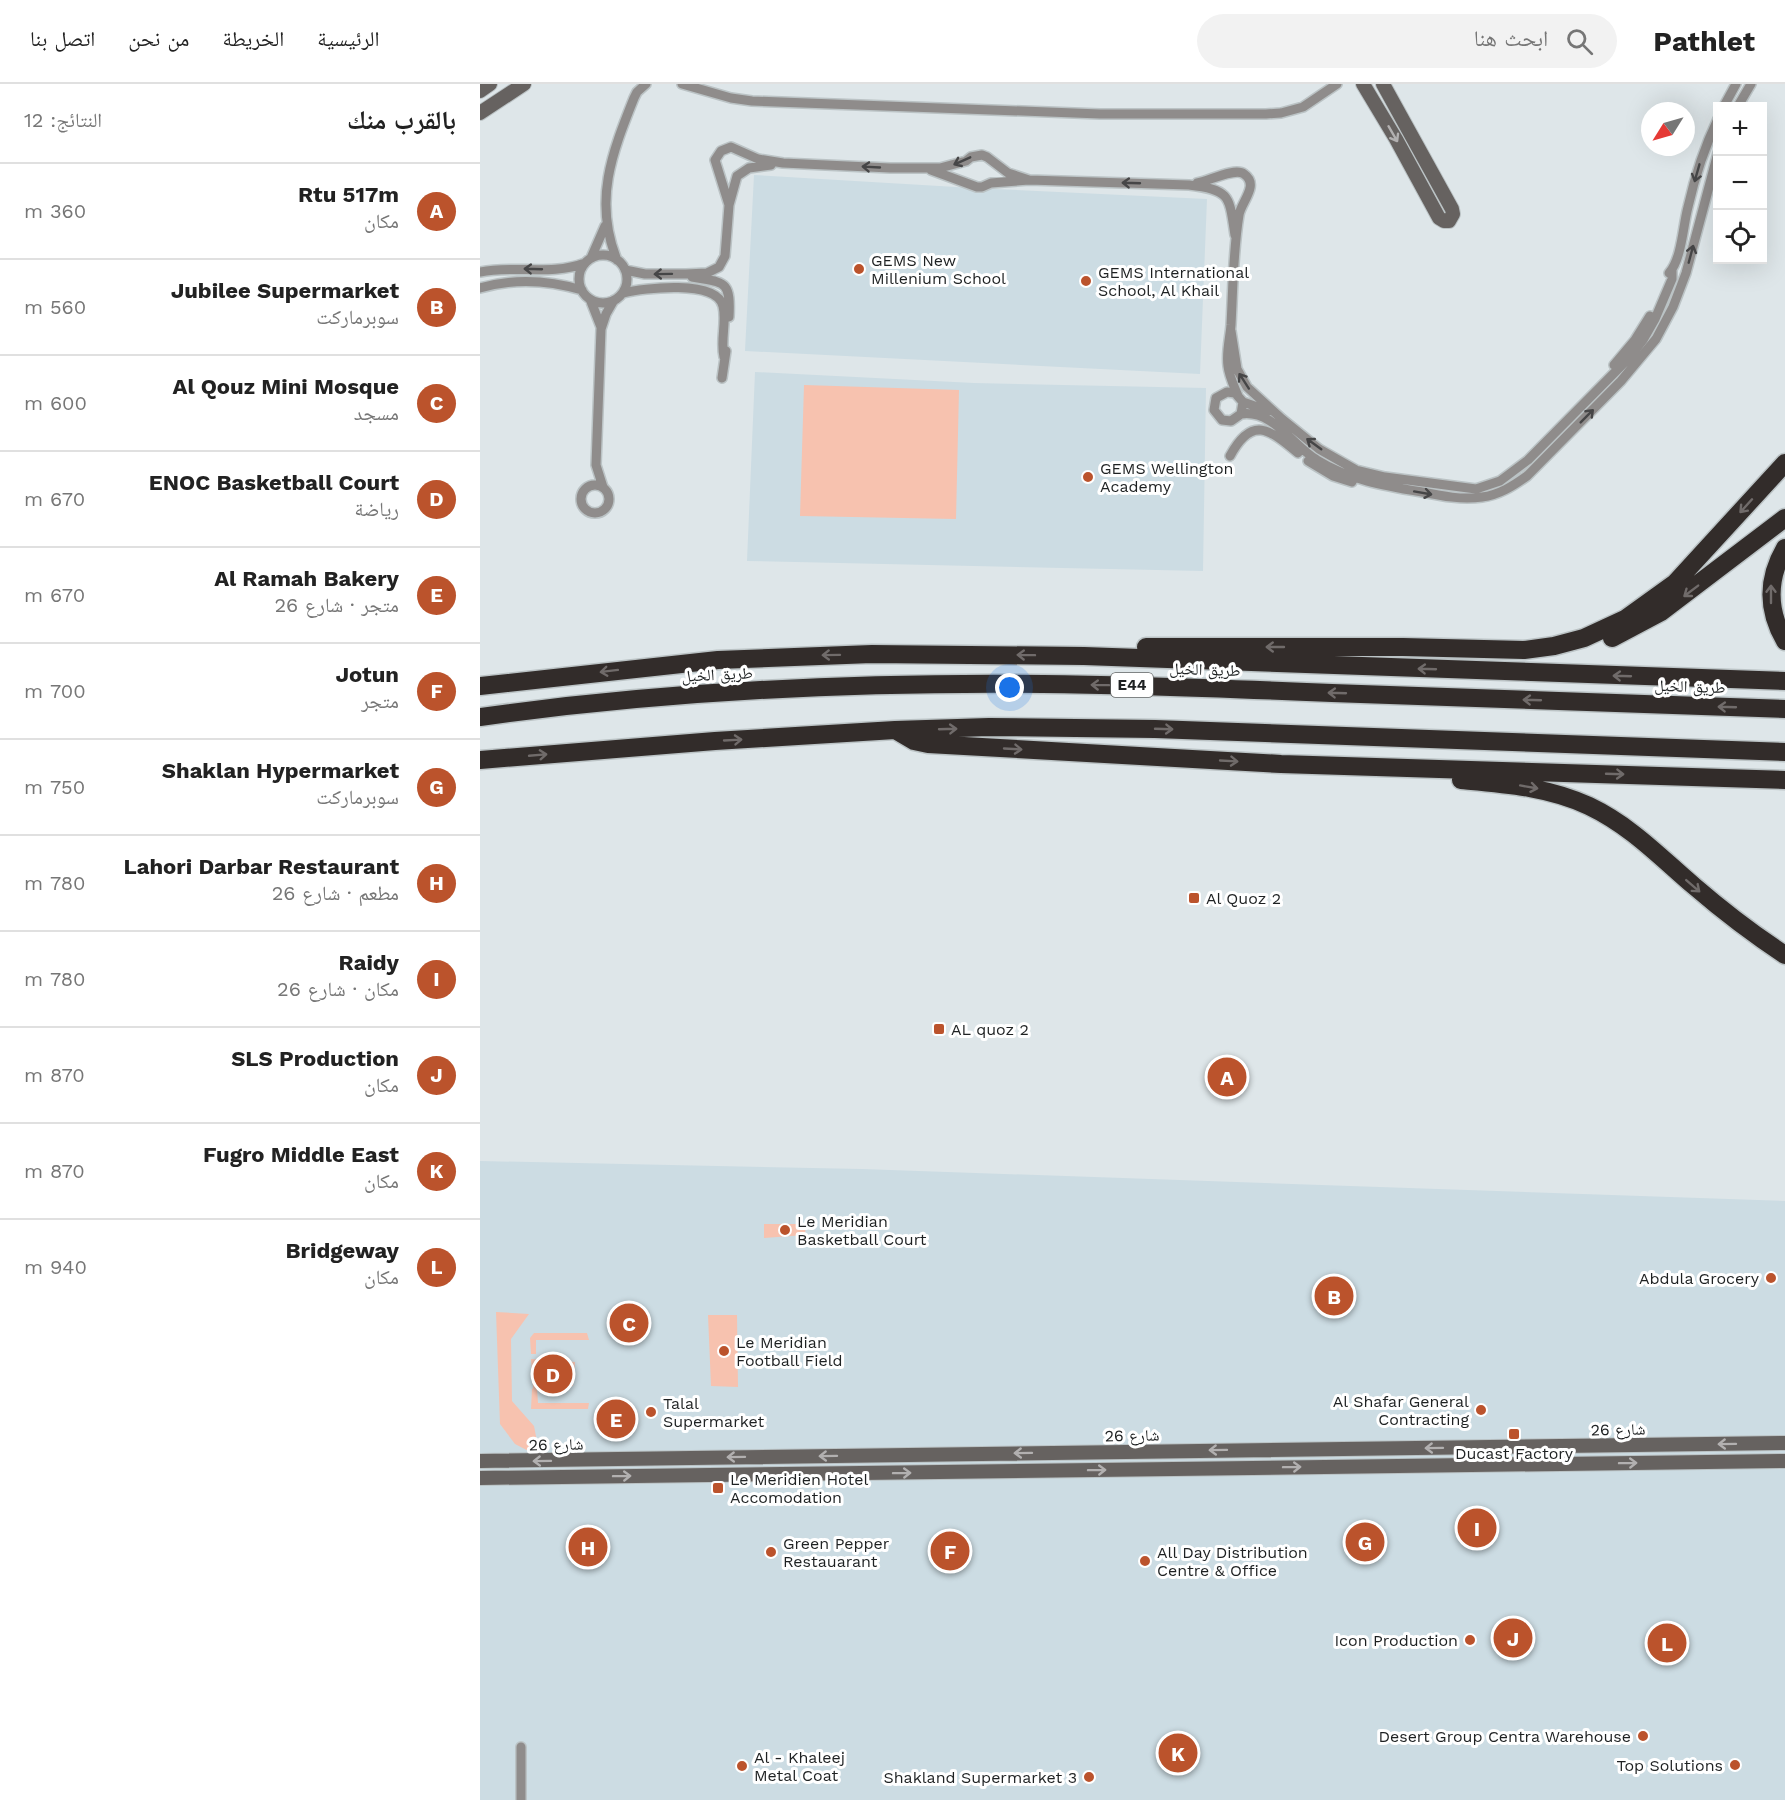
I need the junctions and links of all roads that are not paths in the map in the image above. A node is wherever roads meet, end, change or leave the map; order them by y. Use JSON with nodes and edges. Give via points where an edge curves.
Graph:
{"nodes":[{"id":1,"x":490,"y":84,"type":"edge"},
{"id":2,"x":524,"y":84,"type":"edge"},
{"id":3,"x":646,"y":84,"type":"edge"},
{"id":4,"x":682,"y":84,"type":"edge"},
{"id":5,"x":1337,"y":84,"type":"edge"},
{"id":6,"x":1383,"y":84,"type":"edge"},
{"id":7,"x":1736,"y":84,"type":"edge"},
{"id":8,"x":1751,"y":84,"type":"edge"},
{"id":9,"x":1362,"y":85,"type":"edge"},
{"id":10,"x":480,"y":91,"type":"edge"},
{"id":11,"x":1726,"y":102,"type":"edge"},
{"id":12,"x":1740,"y":102,"type":"edge"},
{"id":13,"x":480,"y":113,"type":"edge"},
{"id":14,"x":1713,"y":129,"type":"edge"},
{"id":15,"x":1717,"y":156,"type":"edge"},
{"id":16,"x":783,"y":163,"type":"junction"},
{"id":17,"x":929,"y":169,"type":"junction"},
{"id":18,"x":1029,"y":180,"type":"junction"},
{"id":19,"x":1189,"y":185,"type":"junction"},
{"id":20,"x":729,"y":205,"type":"junction"},
{"id":21,"x":606,"y":224,"type":"junction"},
{"id":22,"x":1236,"y":235,"type":"junction"},
{"id":23,"x":617,"y":260,"type":"junction"},
{"id":24,"x":588,"y":261,"type":"junction"},
{"id":25,"x":625,"y":270,"type":"junction"},
{"id":26,"x":480,"y":272,"type":"edge"},
{"id":27,"x":686,"y":274,"type":"junction"},
{"id":28,"x":480,"y":288,"type":"edge"},
{"id":29,"x":582,"y":290,"type":"junction"},
{"id":30,"x":623,"y":293,"type":"junction"},
{"id":31,"x":590,"y":299,"type":"junction"},
{"id":32,"x":614,"y":300,"type":"junction"},
{"id":33,"x":601,"y":329,"type":"junction"},
{"id":34,"x":1231,"y":331,"type":"junction"},
{"id":35,"x":724,"y":357,"type":"junction"},
{"id":36,"x":722,"y":378,"type":"dead end"},
{"id":37,"x":1240,"y":399,"type":"junction"},
{"id":38,"x":1241,"y":414,"type":"junction"},
{"id":39,"x":1282,"y":418,"type":"junction"},
{"id":40,"x":1230,"y":456,"type":"dead end"},
{"id":41,"x":1785,"y":463,"type":"edge"},
{"id":42,"x":596,"y":465,"type":"junction"},
{"id":43,"x":1366,"y":481,"type":"junction"},
{"id":44,"x":603,"y":487,"type":"junction"},
{"id":45,"x":585,"y":488,"type":"junction"},
{"id":46,"x":1785,"y":518,"type":"edge"},
{"id":47,"x":1785,"y":548,"type":"edge"},
{"id":48,"x":1584,"y":638,"type":"junction"},
{"id":49,"x":1785,"y":641,"type":"edge"},
{"id":50,"x":1084,"y":656,"type":"junction"},
{"id":51,"x":1785,"y":681,"type":"edge"},
{"id":52,"x":480,"y":686,"type":"edge"},
{"id":53,"x":1785,"y":709,"type":"edge"},
{"id":54,"x":480,"y":717,"type":"edge"},
{"id":55,"x":895,"y":730,"type":"junction"},
{"id":56,"x":1785,"y":752,"type":"edge"},
{"id":57,"x":480,"y":760,"type":"edge"},
{"id":58,"x":1368,"y":765,"type":"junction"},
{"id":59,"x":1785,"y":780,"type":"edge"},
{"id":60,"x":1785,"y":955,"type":"edge"},
{"id":61,"x":1785,"y":1443,"type":"edge"},
{"id":62,"x":1062,"y":1452,"type":"junction"},
{"id":63,"x":480,"y":1461,"type":"edge"},
{"id":64,"x":1785,"y":1461,"type":"edge"},
{"id":65,"x":1057,"y":1471,"type":"junction"},
{"id":66,"x":480,"y":1478,"type":"edge"},
{"id":67,"x":521,"y":1747,"type":"dead end"},
{"id":68,"x":521,"y":1800,"type":"edge"}],
"edges":[{"from":1,"to":10,"type":"street"},
{"from":2,"to":13,"type":"street"},
{"from":3,"to":21,"type":"street","via":[[634,98],[612,155]]},
{"from":4,"to":5,"type":"street","via":[[752,101],[1172,115],[1281,113],[1309,104]]},
{"from":9,"to":6,"type":"street","one_way":true,"via":[[1439,218],[1449,221],[1452,209]]},
{"from":7,"to":11,"type":"street"},
{"from":8,"to":12,"type":"street"},
{"from":14,"to":39,"type":"street","one_way":true,"via":[[1703,150],[1672,270],[1649,317],[1622,356],[1531,450],[1495,476],[1466,483],[1350,465],[1319,449]]},
{"from":43,"to":15,"type":"street","one_way":true,"via":[[1468,499],[1500,493],[1527,476],[1621,381],[1656,339],[1686,273]]},
{"from":17,"to":16,"type":"street","one_way":true},
{"from":16,"to":20,"type":"street","via":[[754,167],[737,176]]},
{"from":16,"to":20,"type":"street","via":[[749,156],[731,147],[721,151],[716,166]]},
{"from":17,"to":18,"type":"street","via":[[977,187]]},
{"from":18,"to":17,"type":"street","one_way":true,"via":[[1008,173],[982,155]]},
{"from":19,"to":18,"type":"street","one_way":true},
{"from":19,"to":22,"type":"street","via":[[1226,195]]},
{"from":19,"to":22,"type":"street","via":[[1236,171],[1248,178],[1251,188],[1241,209]]},
{"from":20,"to":27,"type":"street","via":[[722,264],[711,272]]},
{"from":21,"to":23,"type":"street"},
{"from":21,"to":24,"type":"street"},
{"from":22,"to":34,"type":"street"},
{"from":23,"to":24,"type":"street","via":[[607,256]]},
{"from":23,"to":25,"type":"street"},
{"from":24,"to":26,"type":"street","one_way":true,"via":[[558,270],[505,268]]},
{"from":24,"to":29,"type":"street","via":[[579,279]]},
{"from":27,"to":25,"type":"street","one_way":true},
{"from":25,"to":30,"type":"street"},
{"from":27,"to":35,"type":"street","via":[[719,281],[729,293]]},
{"from":28,"to":29,"type":"street","via":[[536,281]]},
{"from":29,"to":31,"type":"street"},
{"from":30,"to":32,"type":"street"},
{"from":30,"to":35,"type":"street","via":[[657,287],[713,293],[723,308]]},
{"from":31,"to":32,"type":"street","via":[[602,303]]},
{"from":31,"to":33,"type":"street"},
{"from":32,"to":33,"type":"street"},
{"from":33,"to":42,"type":"street"},
{"from":34,"to":37,"type":"street","via":[[1227,362]]},
{"from":39,"to":34,"type":"street","one_way":true,"via":[[1241,379]]},
{"from":35,"to":36,"type":"street"},
{"from":37,"to":38,"type":"street"},
{"from":37,"to":38,"type":"street","via":[[1231,392],[1223,393],[1214,402],[1214,410],[1227,421]]},
{"from":37,"to":39,"type":"street"},
{"from":38,"to":43,"type":"street","via":[[1256,414],[1269,420],[1317,460]]},
{"from":40,"to":43,"type":"street","via":[[1244,435],[1264,430],[1332,476]]},
{"from":41,"to":48,"type":"highway","one_way":true,"via":[[1675,583],[1625,619]]},
{"from":42,"to":44,"type":"street"},
{"from":42,"to":45,"type":"street"},
{"from":44,"to":45,"type":"street","via":[[594,484]]},
{"from":44,"to":45,"type":"street","via":[[609,501],[597,513],[581,505]]},
{"from":46,"to":48,"type":"highway","one_way":true,"via":[[1643,623],[1607,640]]},
{"from":49,"to":47,"type":"highway","one_way":true,"via":[[1774,617],[1770,594],[1774,570]]},
{"from":48,"to":50,"type":"highway","one_way":true,"via":[[1524,650],[1116,646],[1099,648]]},
{"from":51,"to":50,"type":"highway","one_way":true},
{"from":50,"to":52,"type":"highway","one_way":true,"via":[[769,657],[668,664]]},
{"from":53,"to":54,"type":"highway","name":"طريق الخيل","number":"E44","one_way":true,"via":[[1008,684],[716,693],[622,699]]},
{"from":55,"to":56,"type":"highway","one_way":true,"via":[[1144,729]]},
{"from":57,"to":55,"type":"highway","one_way":true},
{"from":55,"to":58,"type":"highway","one_way":true,"via":[[928,744],[1281,764]]},
{"from":58,"to":59,"type":"highway","one_way":true},
{"from":58,"to":60,"type":"highway","one_way":true,"via":[[1389,774],[1533,788],[1588,805],[1630,830],[1706,896]]},
{"from":61,"to":62,"type":"street","name":"شارع 26","one_way":true},
{"from":62,"to":63,"type":"street","name":"شارع 26","one_way":true},
{"from":62,"to":65,"type":"street","via":[[1063,1462]]},
{"from":65,"to":64,"type":"street","name":"شارع 26","one_way":true},
{"from":66,"to":65,"type":"street","name":"شارع 26","one_way":true},
{"from":67,"to":68,"type":"street"}]}
